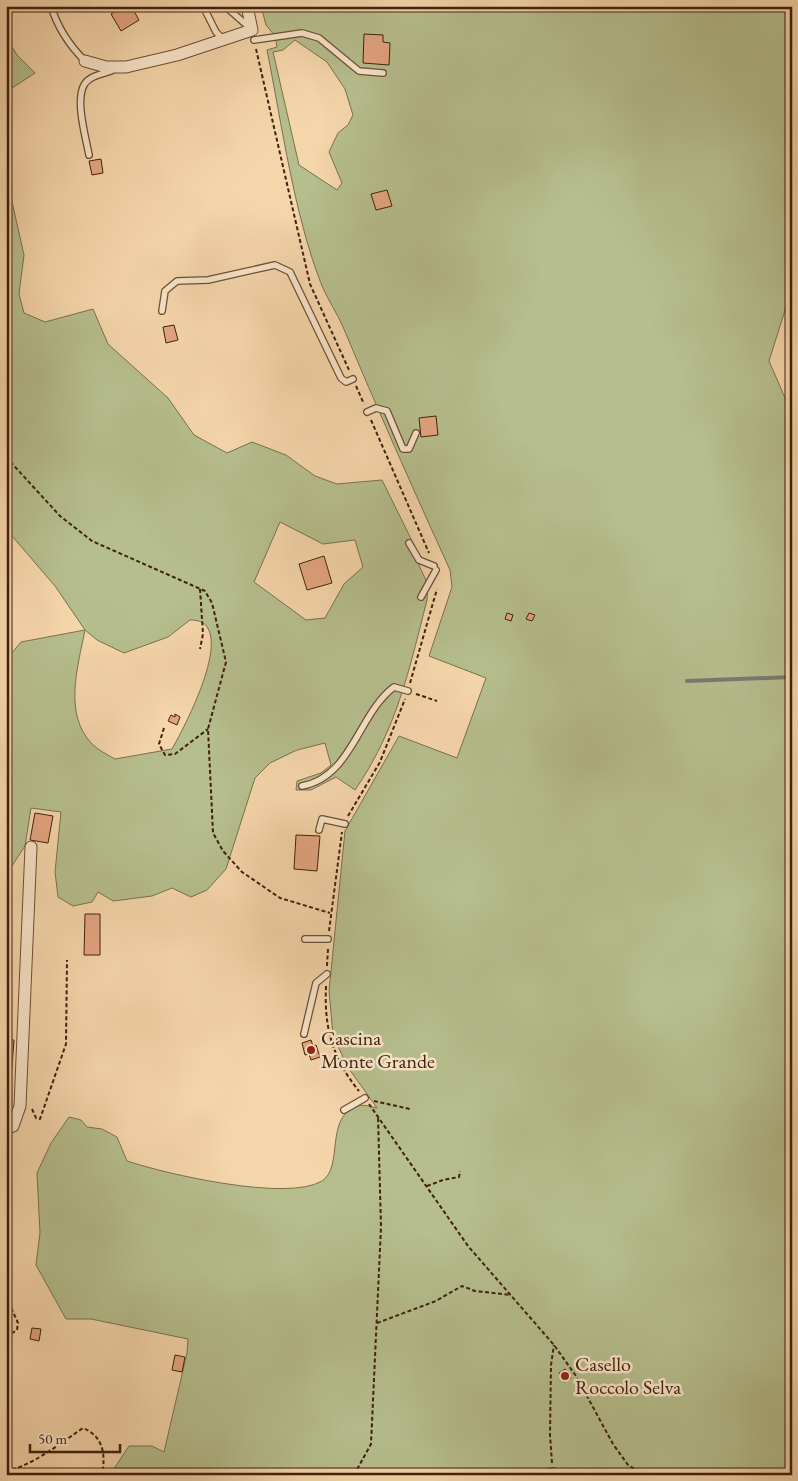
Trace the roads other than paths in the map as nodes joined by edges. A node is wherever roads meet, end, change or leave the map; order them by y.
1 (51, 6) edge
2 (203, 6) edge
3 (225, 6) edge
4 (247, 6) edge
5 (253, 35) junction
6 (223, 39) junction
7 (85, 61) joint
8 (118, 68) junction
9 (382, 73) dead end
10 (89, 155) dead end
11 (162, 311) dead end
12 (353, 379) dead end
13 (368, 412) dead end
14 (416, 433) dead end
15 (409, 543) dead end
16 (421, 597) dead end
17 (408, 691) road end
18 (302, 786) dead end
19 (344, 824) dead end
20 (318, 830) dead end
21 (31, 847) dead end
22 (305, 939) dead end
23 (328, 939) dead end
24 (327, 974) dead end
25 (304, 1034) dead end
26 (365, 1098) road end
27 (344, 1110) dead end
28 (6, 1129) edge
29 (553, 1471) road end
30 (537, 1475) edge

1 - 7 lane
2 - 6 lane
3 - 5 lane
4 - 5 street
5 - 6 street
5 - 9 lane
6 - 8 street
7 - 8 street
8 - 10 lane
11 - 12 lane
13 - 14 lane
15 - 16 lane
17 - 18 lane
19 - 20 lane
21 - 28 street
22 - 23 lane
24 - 25 lane
26 - 27 lane
29 - 30 lane

